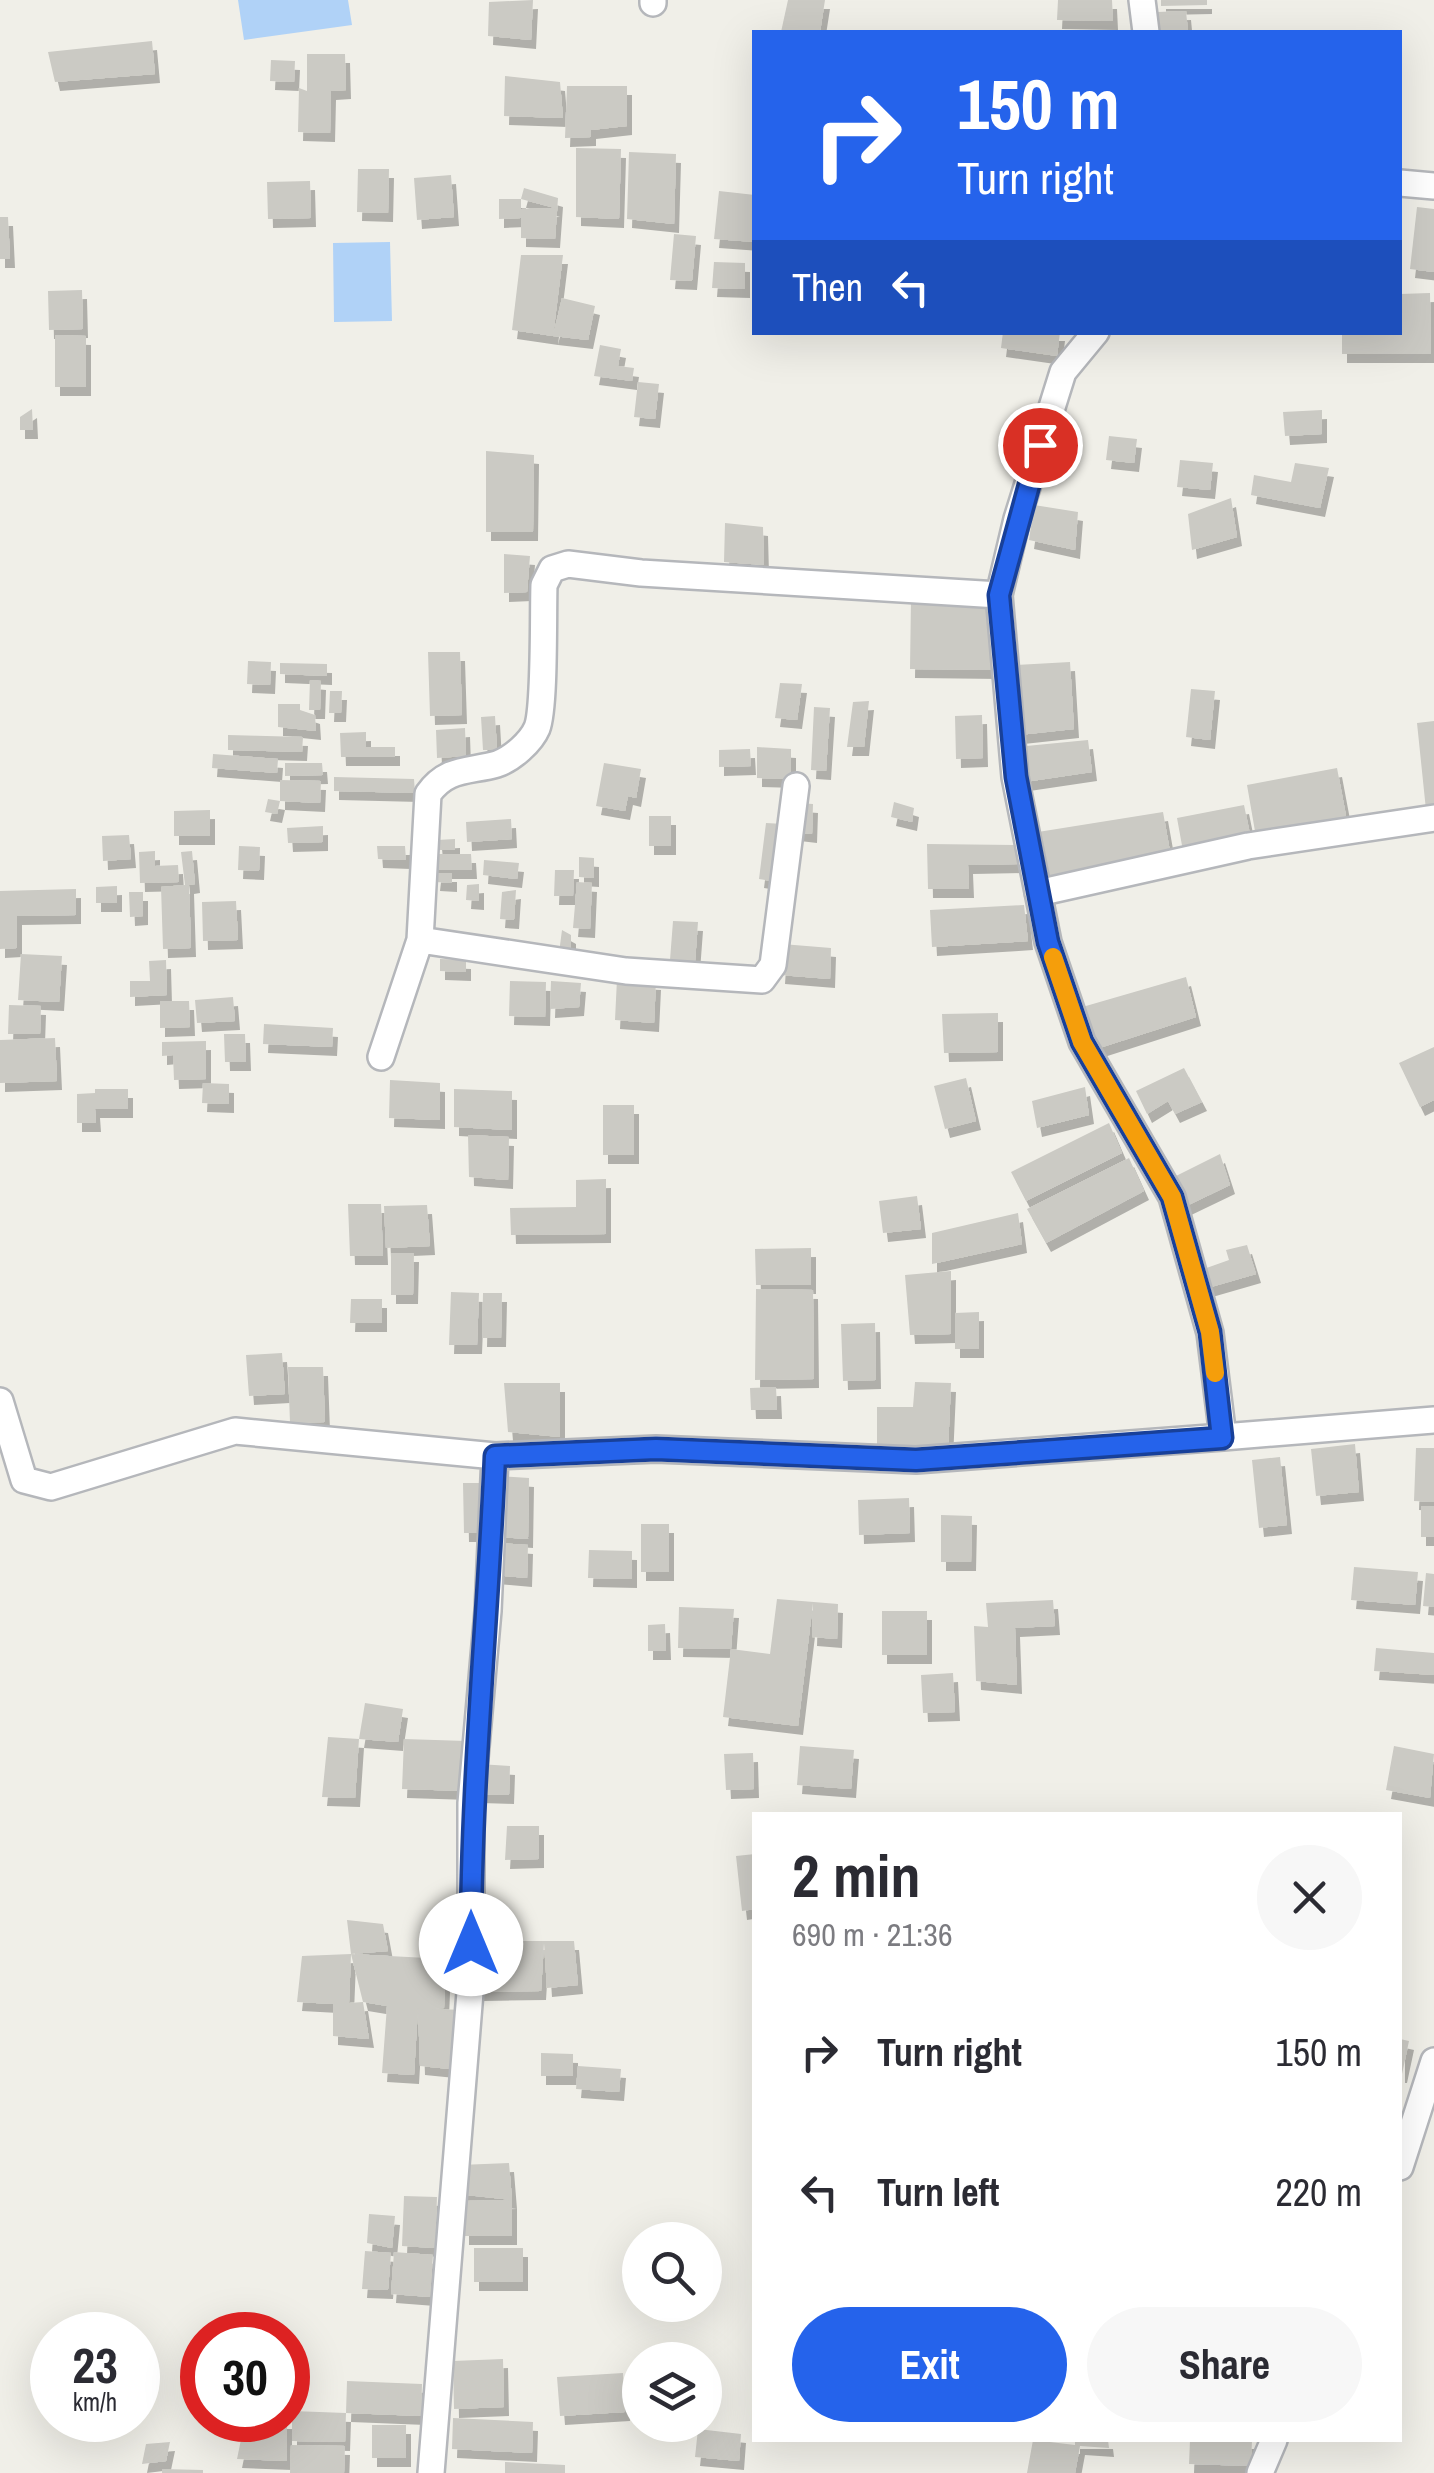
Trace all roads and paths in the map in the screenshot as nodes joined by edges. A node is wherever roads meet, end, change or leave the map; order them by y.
1 (1142, 0) edge
2 (1146, 30) edge
3 (1402, 183) edge
4 (1434, 186) edge
5 (1093, 335) edge
6 (999, 595) junction
7 (796, 786) dead end
8 (1434, 818) edge
9 (1038, 893) junction
10 (420, 940) junction
11 (381, 1057) dead end
12 (0, 1401) edge
13 (1434, 1420) edge
14 (1222, 1438) junction
15 (495, 1456) junction
16 (1434, 2060) edge
17 (1402, 2162) edge
18 (1273, 2442) edge
19 (431, 2473) edge
20 (1260, 2473) edge

1 - 2 street
3 - 4 street
5 - 6 street
6 - 9 street
6 - 10 street
7 - 10 street
8 - 9 street
9 - 14 street
10 - 11 street
12 - 15 street
13 - 14 street
14 - 15 street
15 - 19 street
16 - 17 street
18 - 20 street

